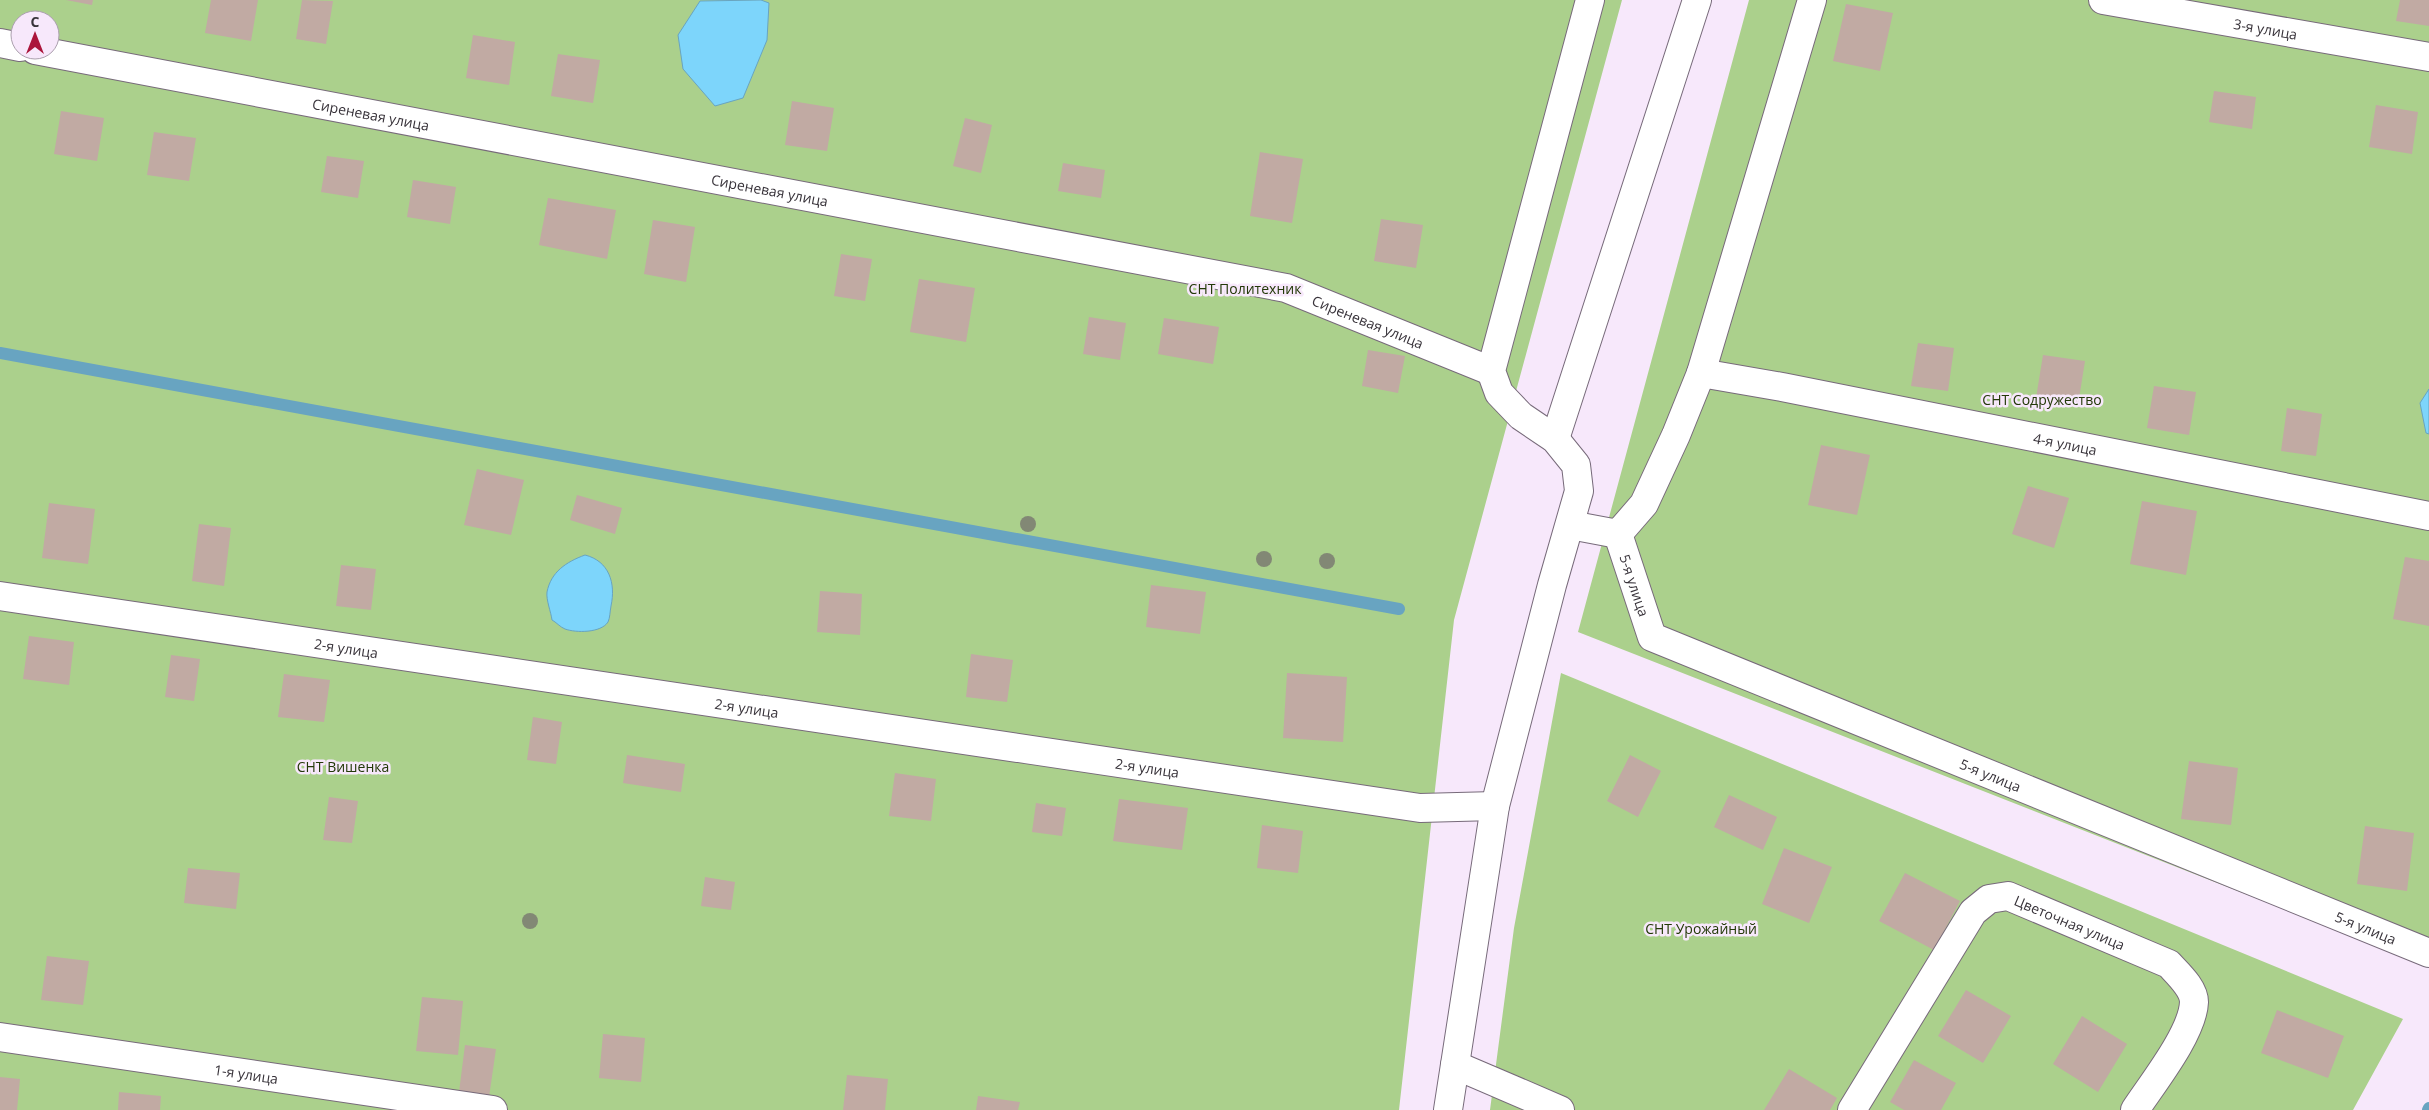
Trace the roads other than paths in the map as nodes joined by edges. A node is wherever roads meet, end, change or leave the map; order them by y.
1 (1590, 0) edge
2 (1697, 0) edge
3 (1812, 0) edge
4 (2103, 0) edge
5 (60, 55) edge
6 (2429, 57) edge
7 (1491, 371) junction
8 (1701, 373) junction
9 (1555, 439) junction
10 (2429, 516) edge
11 (1570, 525) junction
12 (1618, 534) junction
13 (0, 596) edge
14 (1495, 806) junction
15 (2429, 953) edge
16 (0, 1037) edge
17 (1455, 1065) junction
18 (493, 1110) edge
19 (1448, 1110) edge
20 (1560, 1110) edge
21 (1852, 1110) edge
22 (2135, 1110) edge

1 - 7 street
2 - 9 street
3 - 8 street
4 - 6 street, 3-я улица
5 - 7 street, Сиреневая улица
7 - 9 street
8 - 10 street, 4-я улица
8 - 12 street
9 - 11 street
11 - 12 street
11 - 14 street
12 - 15 street, 5-я улица
13 - 14 street, 2-я улица
14 - 17 street
16 - 18 street, 1-я улица
17 - 19 street
17 - 20 street
21 - 22 street, Цветочная улица

